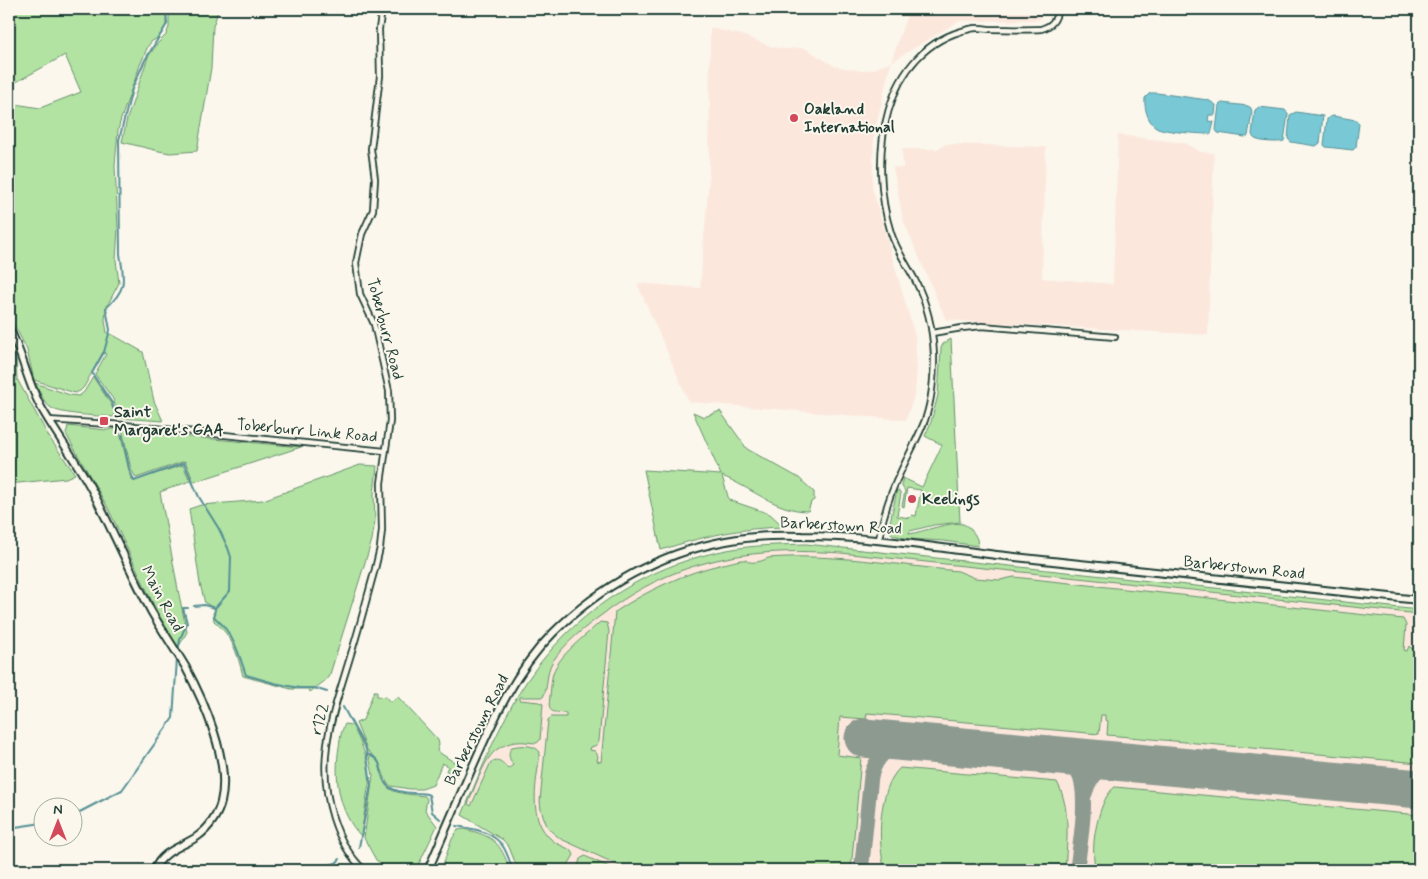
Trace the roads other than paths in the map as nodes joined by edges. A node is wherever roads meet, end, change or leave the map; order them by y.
1 (382, 9) edge
2 (1058, 9) edge
3 (9, 328) edge
4 (932, 333) junction
5 (1115, 337) dead end
6 (48, 420) junction
7 (385, 451) junction
8 (879, 539) junction
9 (375, 569) joint
10 (1419, 600) edge
11 (154, 870) edge
12 (364, 870) edge
13 (428, 870) edge

1 - 7 street, Toberburr Road
2 - 4 street
3 - 6 main road, Main Road
4 - 5 street
4 - 8 street
6 - 7 street, Toberburr Link Road
6 - 11 main road, Main Road
7 - 9 street, Toberburr Road
8 - 10 main road, Barberstown Road
8 - 13 main road, Barberstown Road
9 - 12 street, r122

